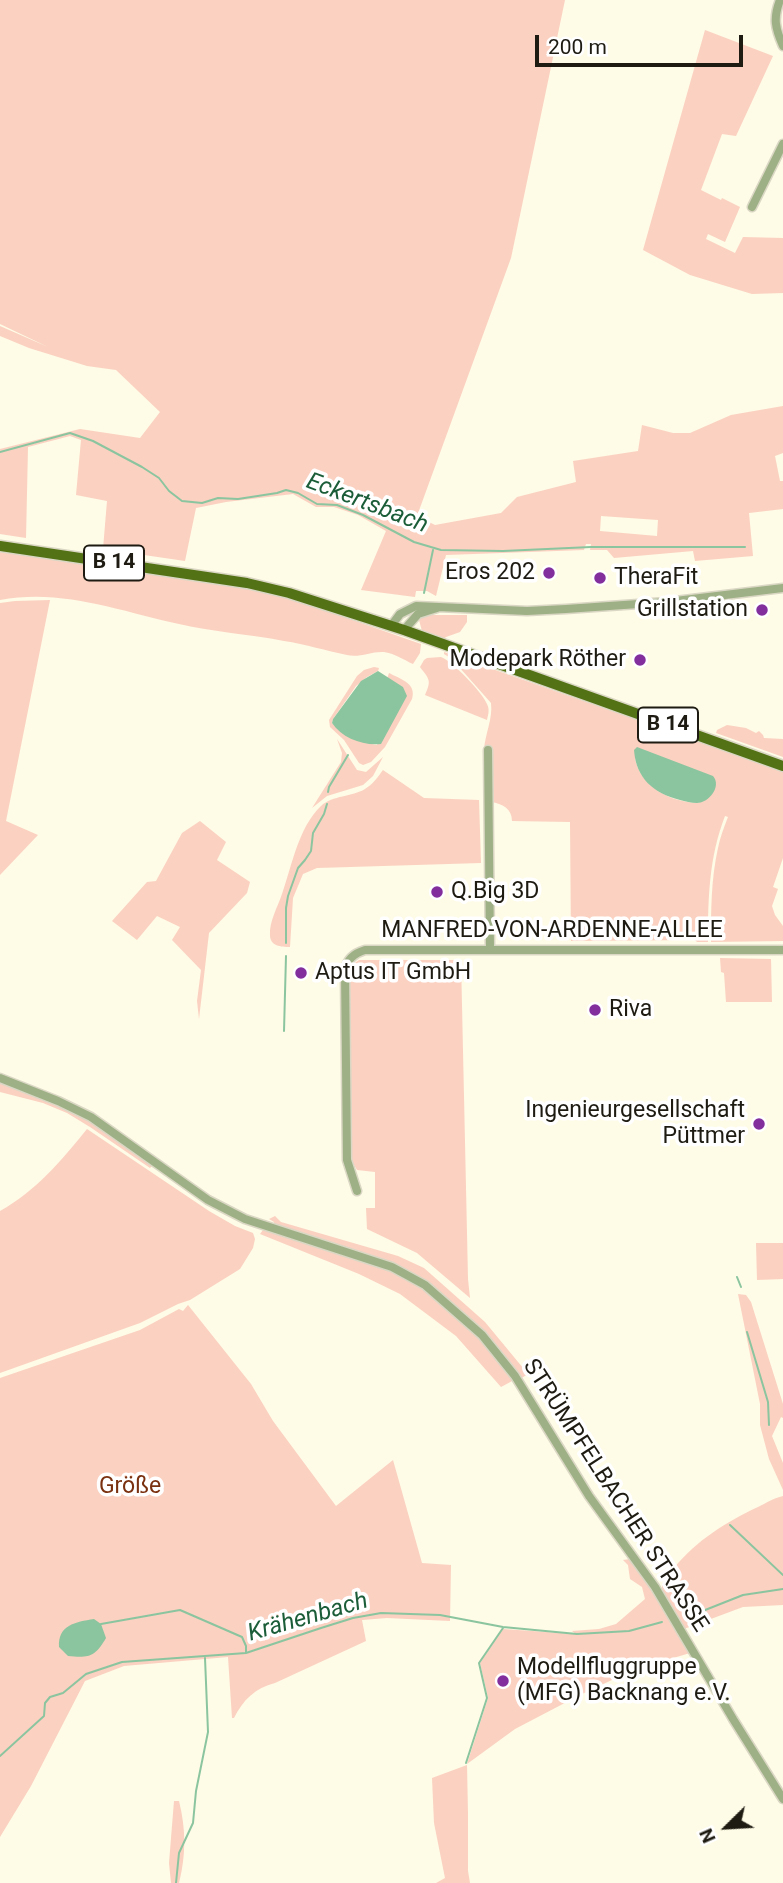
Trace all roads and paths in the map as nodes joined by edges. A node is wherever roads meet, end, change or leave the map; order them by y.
1 (780, 0) edge
2 (783, 46) edge
3 (783, 144) edge
4 (752, 208) dead end
5 (0, 546) edge
6 (783, 588) edge
7 (443, 607) junction
8 (391, 626) junction
9 (404, 631) junction
10 (488, 750) dead end
11 (783, 766) edge
12 (490, 950) junction
13 (783, 950) edge
14 (0, 1078) edge
15 (357, 1191) dead end
16 (783, 1799) edge

1 - 2 street
3 - 4 street
5 - 8 main road, B 14
6 - 7 street
7 - 8 street
7 - 9 street
8 - 9 main road, B 14
9 - 11 main road, B 14
10 - 12 street
12 - 13 street, MANFRED-VON-ARDENNE-ALLEE
12 - 15 street, MANFRED-VON-ARDENNE-ALLEE
14 - 16 street, STRÜMPFELBACHER STRASSE

